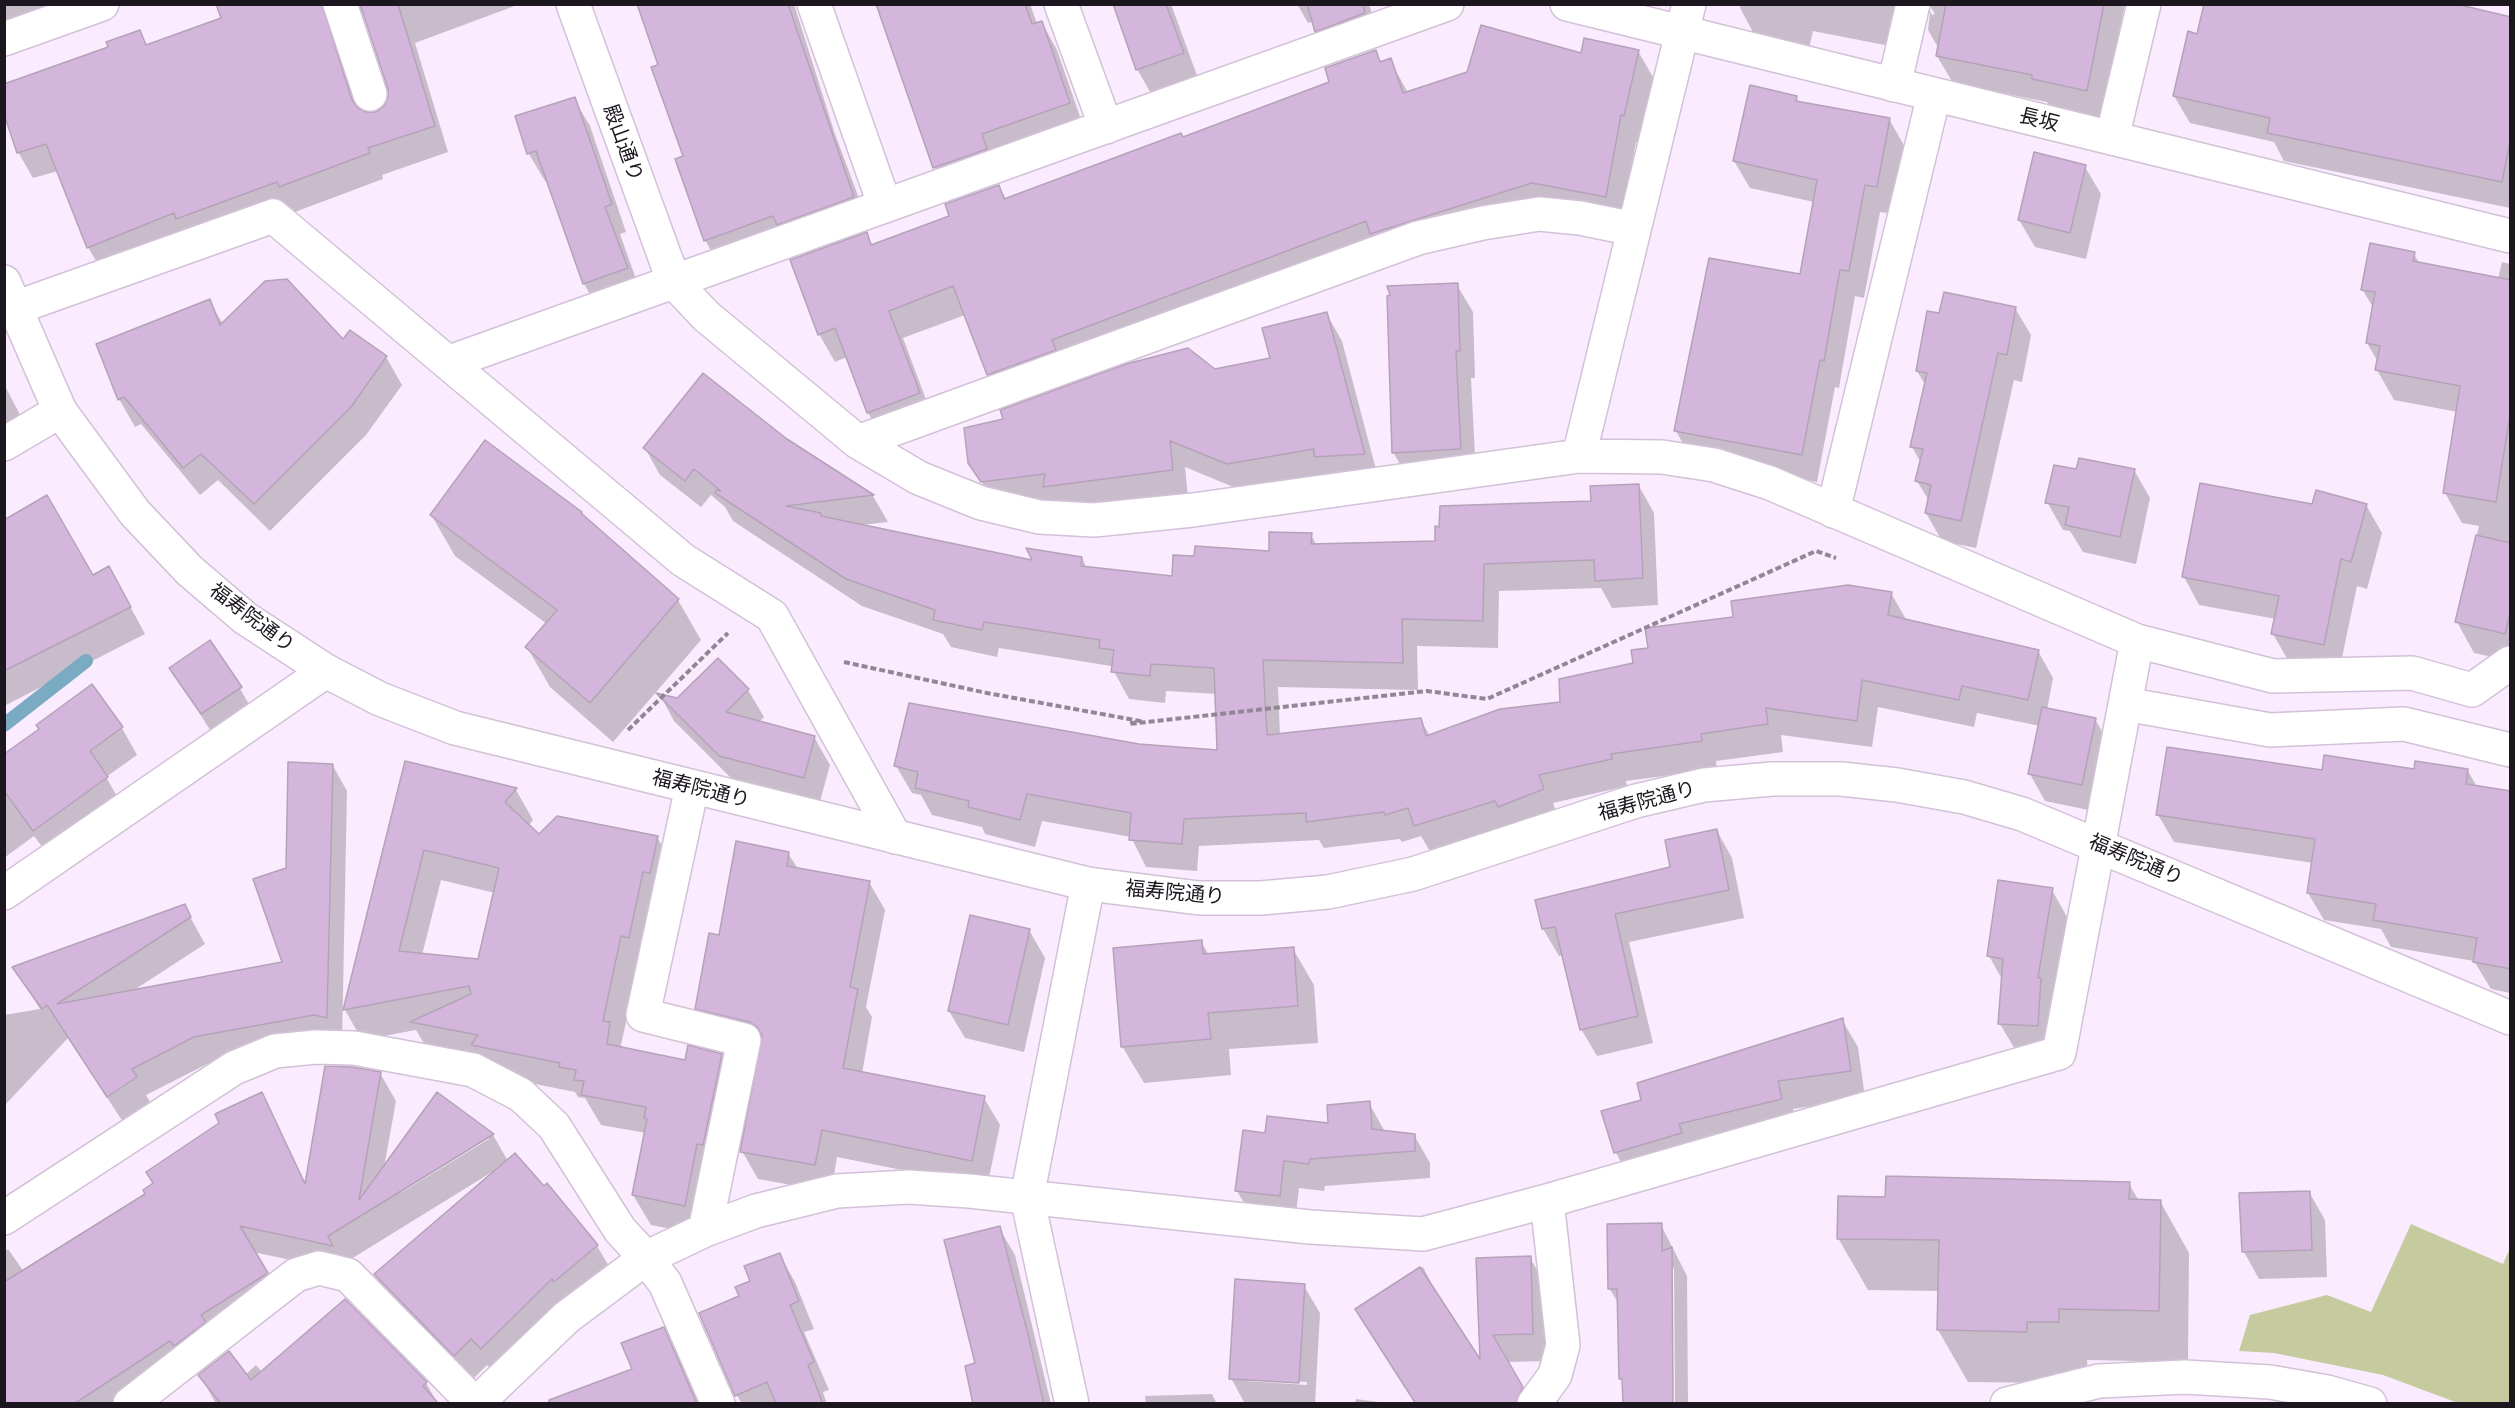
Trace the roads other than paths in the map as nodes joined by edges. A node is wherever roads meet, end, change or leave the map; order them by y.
1 (102, 4) edge
2 (340, 4) edge
3 (573, 4) edge
4 (814, 4) edge
5 (1061, 4) edge
6 (1447, 4) edge
7 (1567, 4) edge
8 (1913, 4) edge
9 (2144, 4) edge
10 (1686, 19) edge
11 (4, 39) edge
12 (1894, 85) junction
13 (370, 94) dead end
14 (1934, 95) junction
15 (1106, 127) junction
16 (2112, 138) junction
17 (885, 206) junction
18 (1634, 229) junction
19 (2511, 236) edge
20 (674, 282) junction
21 (10, 295) edge
22 (450, 362) junction
23 (60, 411) junction
24 (858, 442) junction
25 (4, 444) edge
26 (1579, 456) junction
27 (1833, 510) junction
28 (2137, 641) junction
29 (2511, 663) edge
30 (326, 671) junction
31 (2125, 704) junction
32 (2511, 750) edge
33 (692, 787) junction
34 (895, 837) junction
35 (2098, 843) junction
36 (1088, 884) junction
37 (4, 893) edge
38 (2511, 1018) edge
39 (1028, 1197) junction
40 (1548, 1202) junction
41 (4, 1218) edge
42 (705, 1230) junction
43 (646, 1258) junction
44 (2370, 1403) edge
45 (130, 1404) edge
46 (476, 1404) edge
47 (718, 1404) edge
48 (1072, 1404) edge
49 (1534, 1404) edge
50 (2007, 1404) edge

1 - 11 street
2 - 13 street
3 - 20 street, 殿山通り
4 - 17 street
5 - 15 street
6 - 15 street
7 - 10 street, 長坂
8 - 12 street
9 - 16 street
10 - 12 street, 長坂
10 - 18 street
12 - 14 street, 長坂
14 - 16 street, 長坂
14 - 27 street
15 - 17 street
16 - 19 street, 長坂
17 - 20 street
18 - 24 street
18 - 26 street
20 - 22 street
20 - 24 street
21 - 22 street
21 - 23 street, 福寿院通り
22 - 34 street
23 - 25 street
23 - 30 street, 福寿院通り
24 - 26 street
26 - 27 street
27 - 28 street
28 - 29 street
28 - 31 street
30 - 33 street, 福寿院通り
30 - 37 street
31 - 32 street
31 - 35 street
33 - 34 street, 福寿院通り
33 - 42 street
34 - 36 street, 福寿院通り
35 - 36 street, 福寿院通り
35 - 38 street, 福寿院通り
35 - 40 street
36 - 39 street
39 - 40 street
39 - 42 street
39 - 48 street
40 - 49 street
41 - 43 street
42 - 43 street
43 - 46 street
43 - 47 street
44 - 50 street
45 - 46 street

